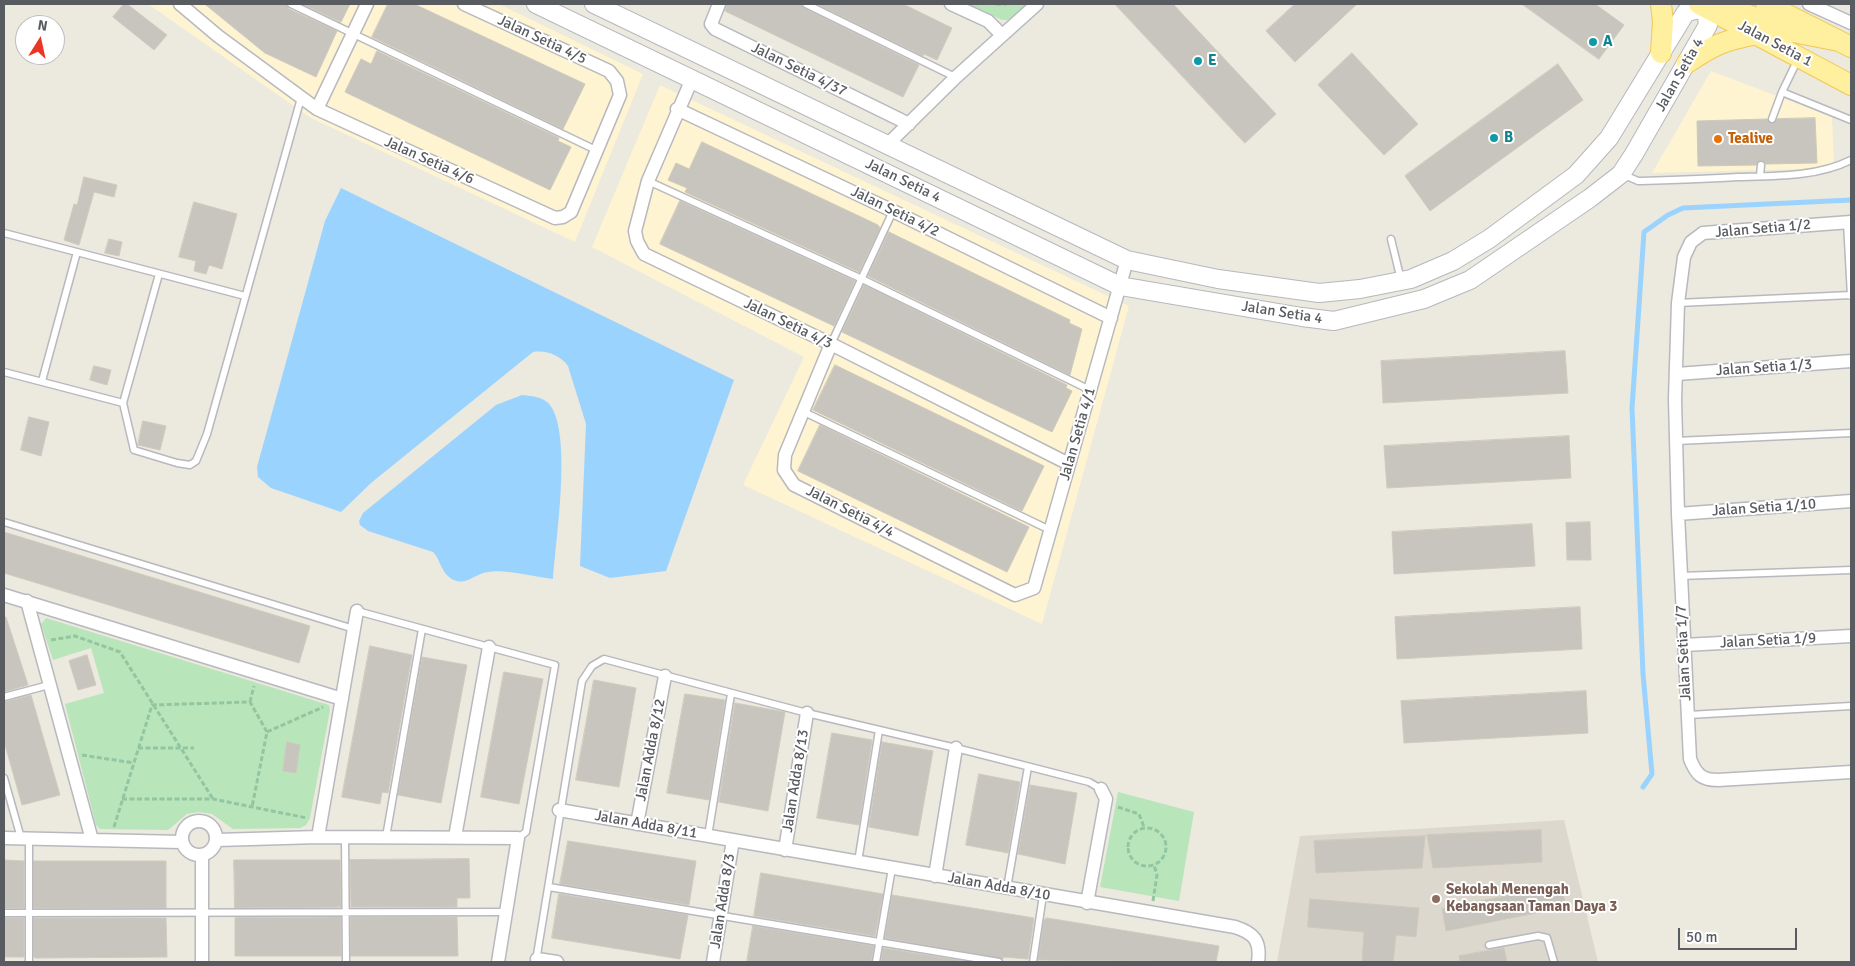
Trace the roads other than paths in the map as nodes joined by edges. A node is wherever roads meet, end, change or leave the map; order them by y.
1 (180, 4) edge
2 (291, 4) edge
3 (367, 4) edge
4 (464, 4) edge
5 (536, 4) edge
6 (594, 4) edge
7 (719, 4) edge
8 (806, 4) edge
9 (951, 4) edge
10 (1037, 4) edge
11 (1660, 4) edge
12 (1766, 4) edge
13 (1810, 4) edge
14 (1703, 5) edge
15 (1851, 23) edge
16 (352, 34) junction
17 (1757, 34) junction
18 (1002, 35) junction
19 (1845, 44) edge
20 (1661, 53) junction
21 (1799, 57) junction
22 (1686, 63) junction
23 (956, 77) junction
24 (692, 79) junction
25 (617, 81) joint
26 (1851, 85) edge
27 (1782, 92) junction
28 (301, 98) junction
29 (317, 109) junction
30 (677, 109) junction
31 (1772, 119) dead end
32 (1851, 120) edge
33 (909, 124) junction
34 (887, 145) junction
35 (598, 151) junction
36 (1851, 160) edge
37 (1761, 165) dead end
38 (1621, 174) junction
39 (1760, 176) junction
40 (648, 181) junction
41 (893, 211) junction
42 (1849, 222) edge
43 (4, 233) edge
44 (1392, 240) dead end
45 (77, 252) junction
46 (1127, 260) junction
47 (159, 274) junction
48 (862, 279) junction
49 (1401, 281) junction
50 (1120, 286) junction
51 (1851, 295) edge
52 (245, 296) junction
53 (1678, 303) junction
54 (1111, 318) junction
55 (831, 344) junction
56 (1851, 361) edge
57 (4, 372) edge
58 (1677, 374) junction
59 (42, 381) junction
60 (1090, 390) junction
61 (123, 403) junction
62 (804, 412) junction
63 (1851, 433) edge
64 (1676, 441) junction
65 (1069, 464) junction
66 (1851, 501) edge
67 (1678, 514) junction
68 (4, 522) edge
69 (1050, 530) junction
70 (1851, 570) edge
71 (1680, 576) junction
72 (4, 594) edge
73 (1015, 595) joint
74 (27, 601) junction
75 (357, 611) joint
76 (422, 629) junction
77 (354, 630) junction
78 (1851, 636) edge
79 (1684, 645) junction
80 (489, 647) junction
81 (665, 676) junction
82 (49, 685) junction
83 (731, 694) junction
84 (4, 697) edge
85 (342, 699) junction
86 (1851, 706) edge
87 (807, 713) junction
88 (1688, 715) junction
89 (879, 730) junction
90 (956, 748) junction
91 (1028, 767) junction
92 (1851, 772) edge
93 (4, 778) edge
94 (1100, 789) joint
95 (559, 810) junction
96 (637, 824) junction
97 (708, 836) junction
98 (386, 837) junction
99 (4, 838) edge
100 (25, 838) junction
101 (318, 838) junction
102 (345, 838) junction
103 (455, 838) junction
104 (518, 838) junction
105 (92, 840) junction
106 (216, 840) junction
107 (733, 840) junction
108 (182, 842) junction
109 (785, 850) junction
110 (202, 856) junction
111 (858, 862) junction
112 (892, 868) junction
113 (935, 876) junction
114 (549, 887) junction
115 (1007, 888) junction
116 (1043, 895) junction
117 (1087, 903) junction
118 (345, 912) junction
119 (506, 912) junction
120 (4, 913) edge
121 (29, 913) junction
122 (201, 913) junction
123 (720, 916) junction
124 (879, 942) junction
125 (1489, 945) dead end
126 (536, 960) edge
127 (29, 962) edge
128 (202, 962) edge
129 (346, 962) edge
130 (498, 962) edge
131 (556, 962) edge
132 (713, 962) edge
133 (876, 962) edge
134 (999, 962) edge
135 (1032, 962) edge
136 (1258, 962) edge
137 (1554, 962) edge

1 - 28 street, Jalan Setia 4/6
2 - 16 lane
3 - 16 street
4 - 25 street, Jalan Setia 4/5
5 - 24 street, Jalan Setia 4
6 - 34 street, Jalan Setia 4
7 - 33 street, Jalan Setia 4/37
8 - 23 lane
9 - 18 street
10 - 18 street
11 - 20 main road
12 - 19 main road, Jalan Setia 1
13 - 15 street
14 - 17 main road, Jalan Setia 1
14 - 19 main road
14 - 20 street, Jalan Setia 4
14 - 22 street, Jalan Setia 4
16 - 29 street
16 - 35 lane
17 - 21 main road, Jalan Setia 1
17 - 22 main road
18 - 23 street
20 - 49 street, Jalan Setia 4
21 - 26 main road, Jalan Setia 1
21 - 27 lane
22 - 38 street, Jalan Setia 4
23 - 33 street
24 - 30 street, Jalan Setia 4/3
24 - 50 street, Jalan Setia 4
25 - 35 street, Jalan Setia 4/6
27 - 31 lane
27 - 32 lane
28 - 29 street, Jalan Setia 4/6
28 - 52 lane
29 - 35 street, Jalan Setia 4/6
30 - 40 street, Jalan Setia 4/3
30 - 41 street, Jalan Setia 4/2
33 - 34 street
34 - 46 street, Jalan Setia 4
36 - 39 lane
37 - 39 lane
38 - 39 lane
38 - 50 street, Jalan Setia 4
40 - 48 lane
40 - 55 street, Jalan Setia 4/3
41 - 48 lane
41 - 54 street, Jalan Setia 4/2
42 - 51 lane
42 - 53 street, Jalan Setia 1/2
43 - 45 lane
44 - 49 lane
45 - 47 lane
45 - 59 lane
46 - 49 street, Jalan Setia 4
46 - 50 street, Jalan Setia 4/1
47 - 52 lane
47 - 61 lane
48 - 55 lane
48 - 60 lane
50 - 54 street, Jalan Setia 4/1
51 - 53 lane
52 - 61 lane
53 - 58 street, Jalan Setia 1/2
54 - 60 street, Jalan Setia 4/1
55 - 62 street, Jalan Setia 4/4
55 - 65 street, Jalan Setia 4/3
56 - 58 street, Jalan Setia 1/3
57 - 59 lane
58 - 64 street, Jalan Setia 1/7
59 - 61 lane
60 - 65 street, Jalan Setia 4/1
62 - 69 lane
62 - 73 street, Jalan Setia 4/4
63 - 64 lane
64 - 67 street, Jalan Setia 1/7
65 - 69 street, Jalan Setia 4/1
66 - 67 street, Jalan Setia 1/10
67 - 71 street, Jalan Setia 1/7
68 - 77 lane
69 - 73 street, Jalan Setia 4/1
70 - 71 lane
71 - 79 street, Jalan Setia 1/7
72 - 74 street
74 - 82 street
74 - 85 street
75 - 76 lane
75 - 77 street
76 - 80 lane
76 - 98 lane
77 - 85 street
78 - 79 street, Jalan Setia 1/9
79 - 88 street, Jalan Setia 1/7
80 - 103 street
80 - 104 lane
81 - 83 lane
81 - 95 lane
81 - 96 street, Jalan Adda 8/12
82 - 84 lane
82 - 105 street
83 - 87 lane
83 - 97 lane
85 - 101 street
86 - 88 lane
87 - 89 lane
87 - 109 street, Jalan Adda 8/13
88 - 92 street, Jalan Setia 1/7
89 - 90 lane
89 - 111 lane
90 - 91 lane
90 - 113 street
91 - 94 lane
91 - 115 lane
93 - 100 lane
94 - 117 street
95 - 96 street, Jalan Adda 8/11
95 - 114 lane
96 - 97 street, Jalan Adda 8/11
97 - 107 street, Jalan Adda 8/11
98 - 102 street
98 - 103 street
99 - 100 street
100 - 105 street
100 - 121 lane
101 - 102 street
101 - 106 street
102 - 118 lane
103 - 104 street
104 - 119 street
105 - 108 street
106 - 108 street
106 - 110 street
107 - 109 street, Jalan Adda 8/10
107 - 123 street, Jalan Adda 8/3
108 - 110 street
109 - 111 street, Jalan Adda 8/10
110 - 122 street
111 - 112 street, Jalan Adda 8/10
112 - 113 street, Jalan Adda 8/10
112 - 124 lane
113 - 115 street, Jalan Adda 8/10
114 - 123 lane
114 - 126 lane
115 - 116 street, Jalan Adda 8/10
116 - 117 street, Jalan Adda 8/10
116 - 135 lane
117 - 136 street, Jalan Adda 8/10
118 - 119 lane
118 - 122 lane
118 - 129 lane
119 - 130 street
120 - 121 lane
121 - 122 lane
121 - 127 lane
122 - 128 street
123 - 124 lane
123 - 132 street, Jalan Adda 8/3
124 - 133 lane
124 - 134 lane
125 - 137 lane
126 - 131 street

